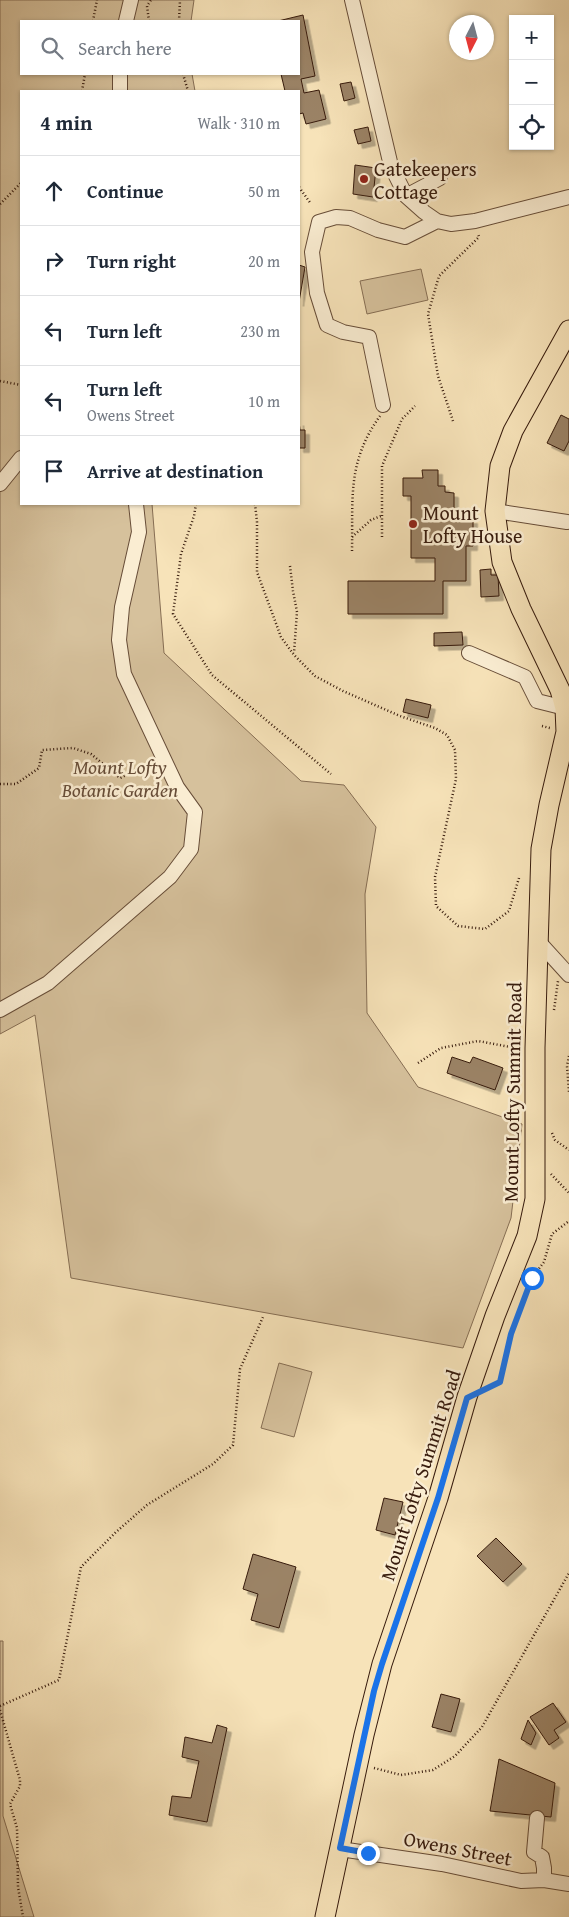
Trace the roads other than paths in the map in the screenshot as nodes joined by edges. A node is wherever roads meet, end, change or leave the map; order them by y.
1 (131, 0) edge
2 (352, 0) edge
3 (126, 20) edge
4 (120, 75) edge
5 (120, 90) edge
6 (440, 178) dead end
7 (406, 196) junction
8 (569, 197) edge
9 (437, 221) junction
10 (569, 330) edge
11 (383, 409) road end
12 (20, 459) edge
13 (0, 484) edge
14 (136, 505) edge
15 (495, 511) junction
16 (567, 522) dead end
17 (468, 653) dead end
18 (565, 708) junction
19 (538, 941) junction
20 (569, 975) edge
21 (0, 1010) edge
22 (537, 1818) dead end
23 (340, 1848) junction
24 (544, 1880) junction
25 (569, 1882) edge
26 (325, 1917) edge

1 - 3 street
2 - 7 street
4 - 5 street
6 - 7 street
7 - 9 street
8 - 9 street
9 - 11 street
10 - 15 main road, Mount Lofty Summit Road
12 - 13 street
14 - 21 street
15 - 16 street
15 - 18 main road, Mount Lofty Summit Road
17 - 18 street
18 - 19 main road, Mount Lofty Summit Road
19 - 20 street
19 - 23 main road, Mount Lofty Summit Road
22 - 24 street
23 - 24 street, Owens Street
23 - 26 main road, Mount Lofty Summit Road
24 - 25 street, Owens Street

